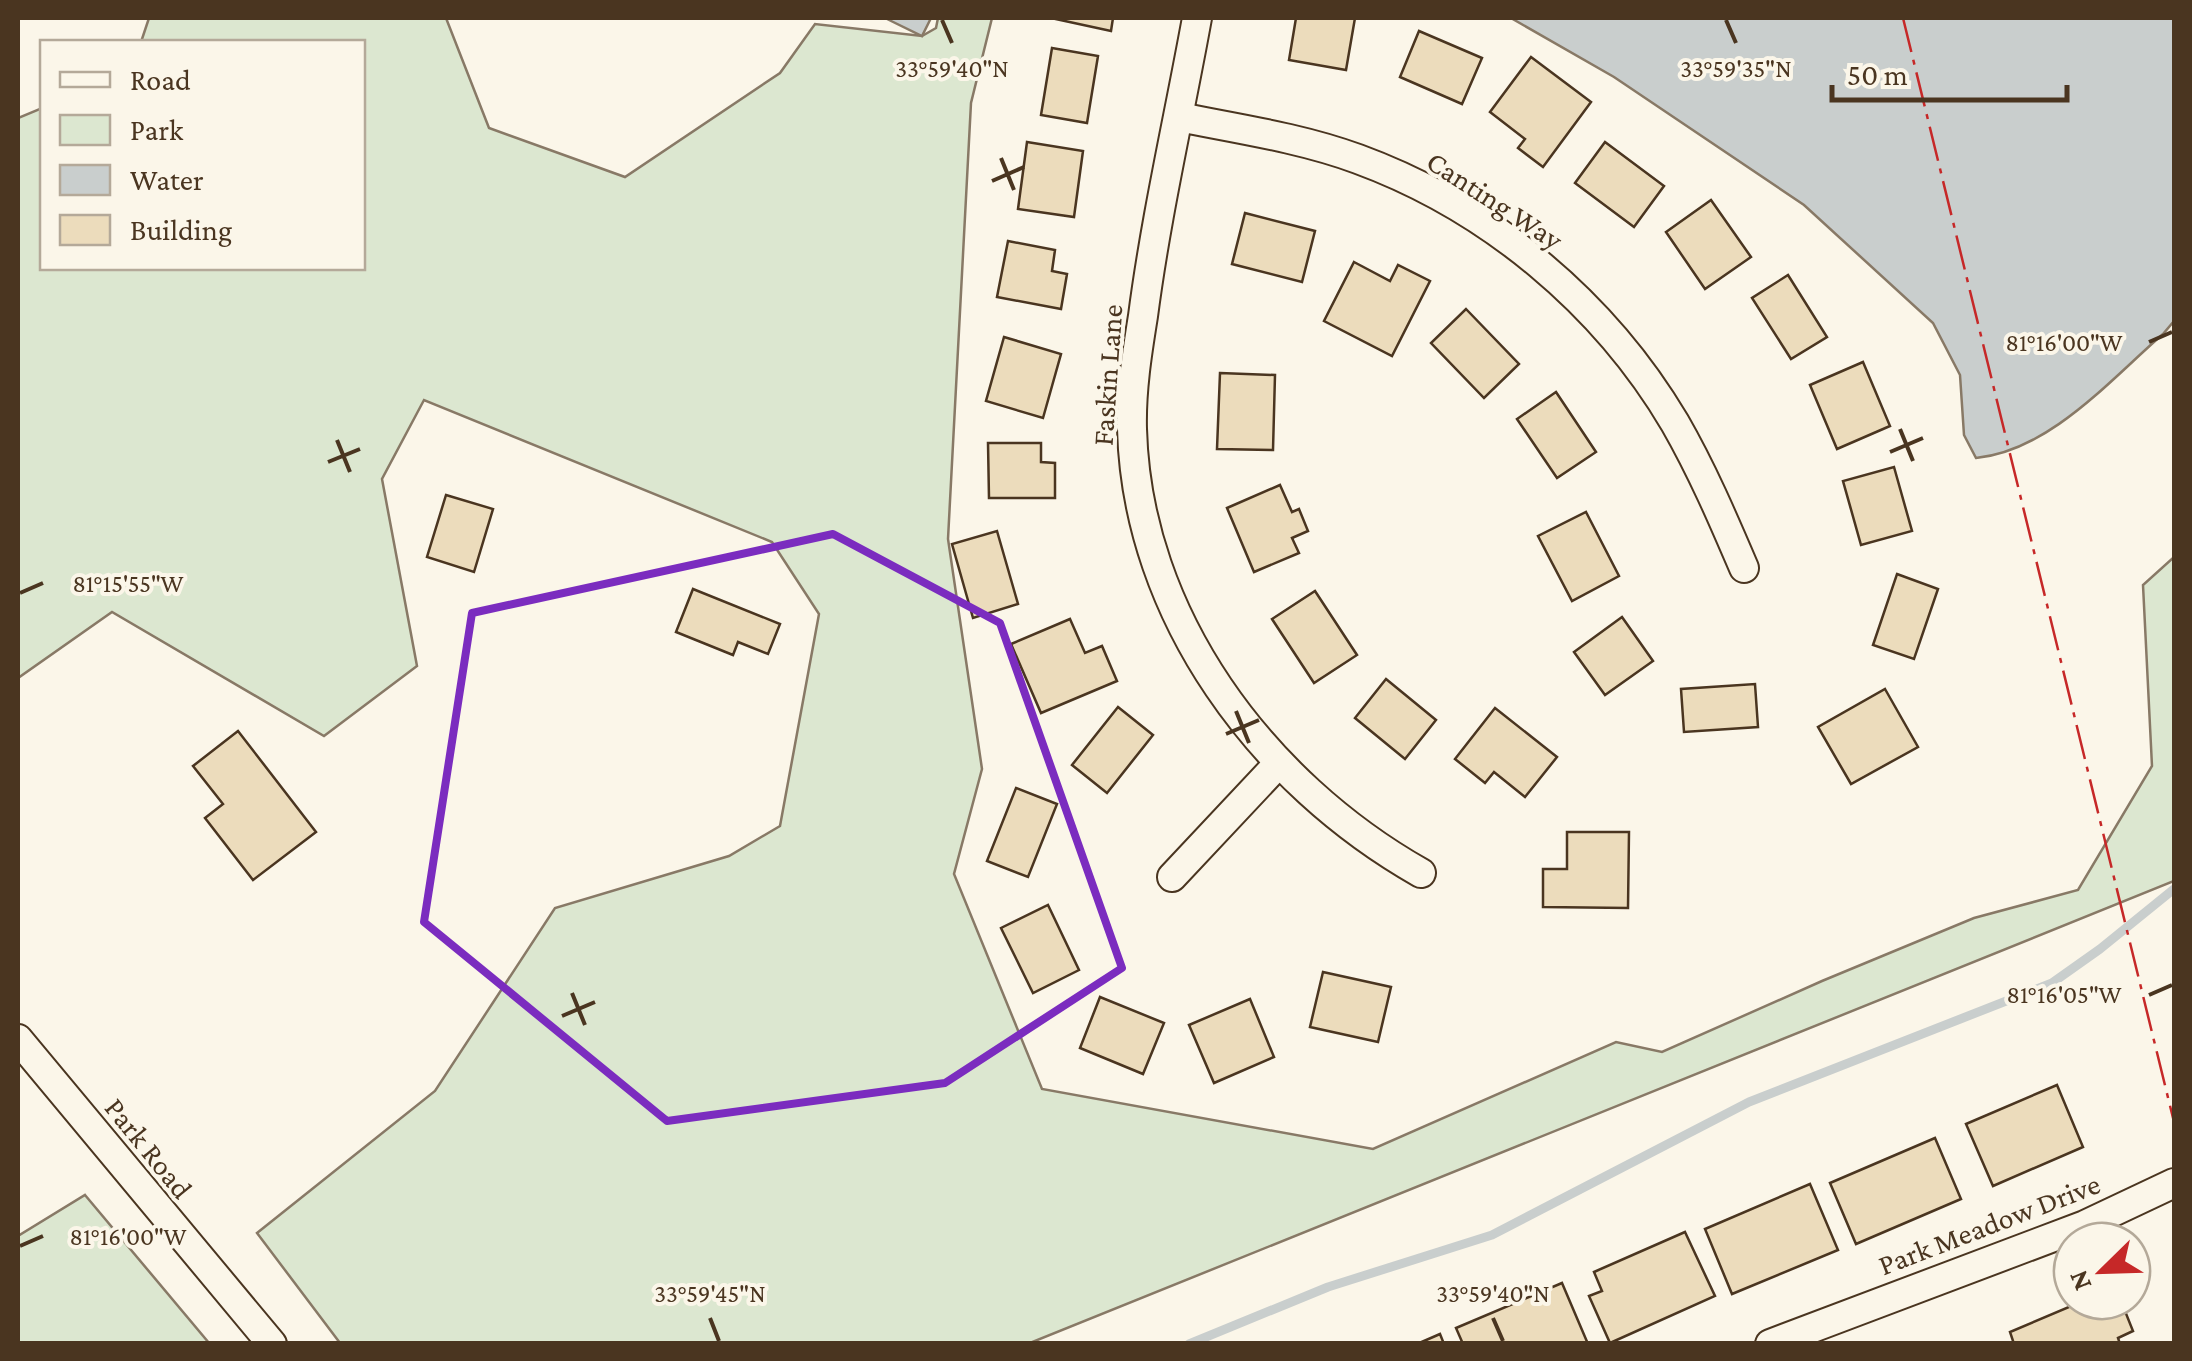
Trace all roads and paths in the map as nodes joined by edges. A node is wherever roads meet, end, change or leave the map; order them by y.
1 (1197, 18) edge
2 (1180, 116) junction
3 (1744, 568) dead end
4 (1279, 763) junction
5 (1421, 873) dead end
6 (1172, 877) dead end
7 (18, 1038) edge
8 (2174, 1183) edge
9 (272, 1344) edge
10 (1770, 1344) edge

1 - 2 street, Faskin Lane
2 - 3 street, Canting Way
2 - 4 street, Faskin Lane
4 - 5 street, Faskin Lane
4 - 6 street
7 - 9 street, Park Road
8 - 10 street, Park Meadow Drive

